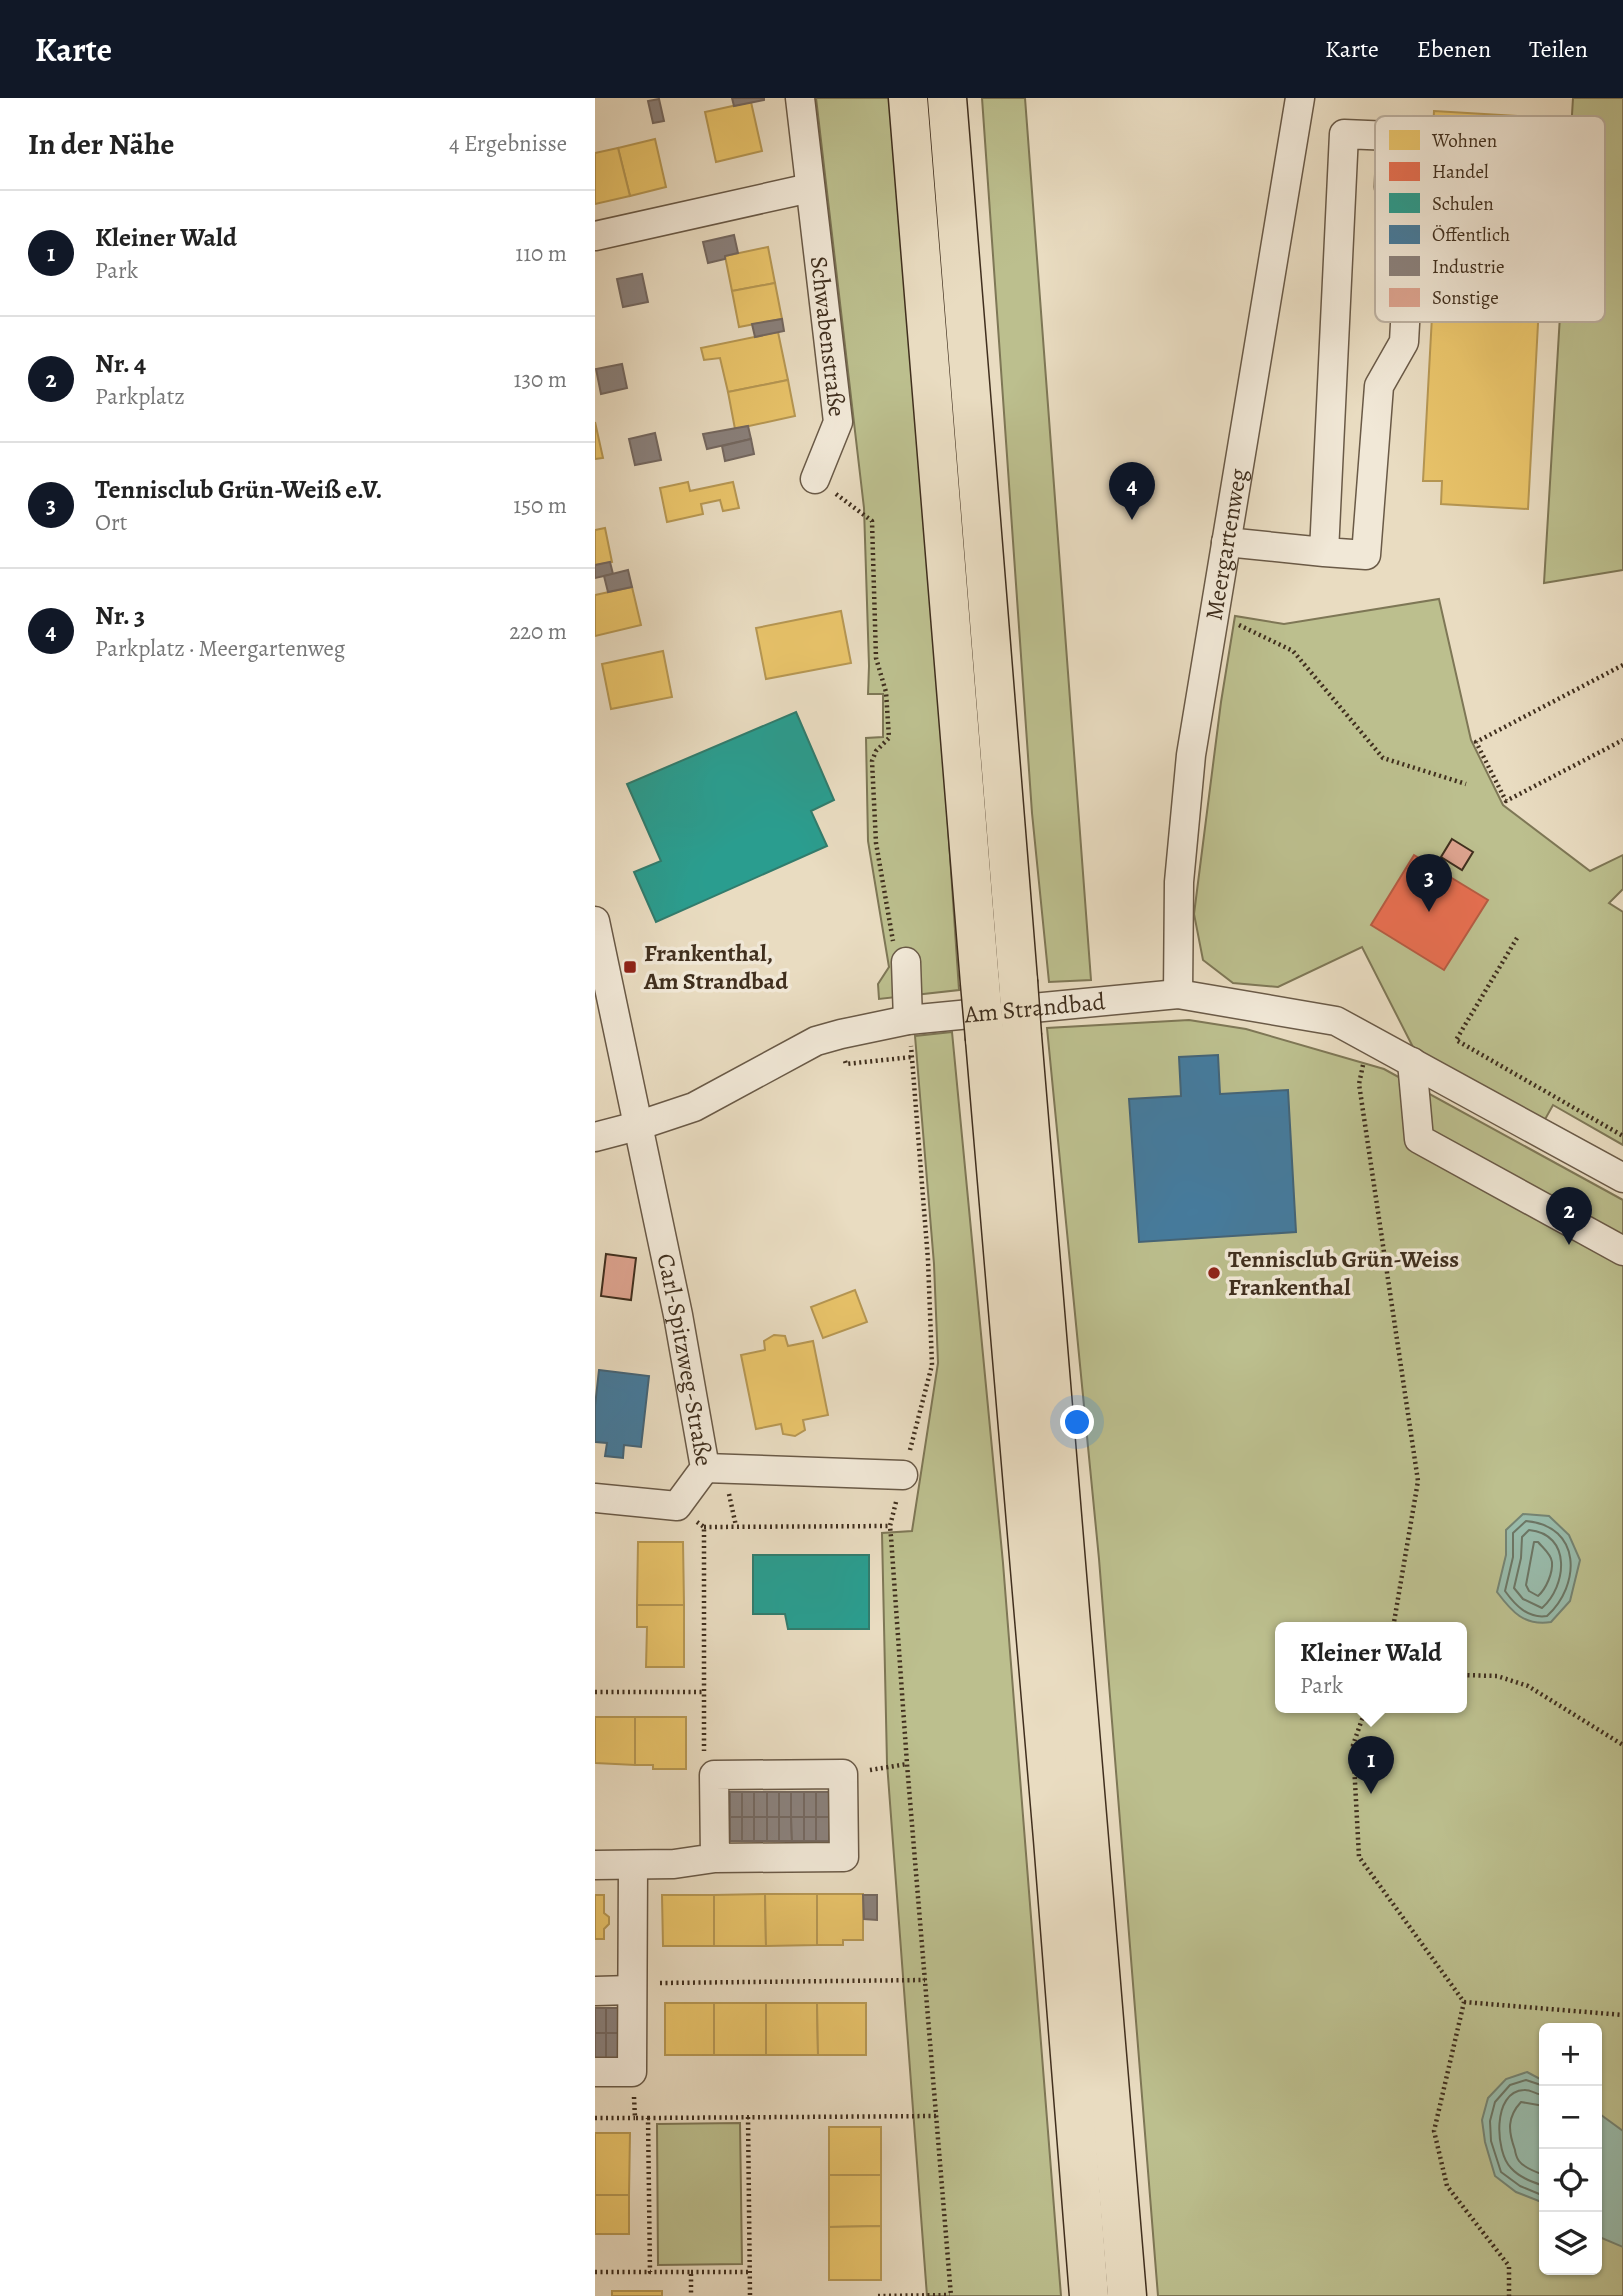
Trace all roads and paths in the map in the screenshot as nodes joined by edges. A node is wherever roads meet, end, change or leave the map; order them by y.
1 (800, 98) edge
2 (908, 98) edge
3 (947, 98) edge
4 (1300, 98) edge
5 (1375, 135) edge
6 (810, 188) junction
7 (595, 236) edge
8 (1405, 322) edge
9 (815, 479) joint
10 (1226, 542) junction
11 (1324, 552) junction
12 (1213, 619) junction
13 (1623, 665) edge
14 (1623, 740) edge
15 (1466, 784) dead end
16 (595, 921) edge
17 (1517, 938) dead end
18 (906, 962) joint
19 (1178, 994) junction
20 (908, 1020) junction
21 (1368, 1038) junction
22 (912, 1057) dead end
23 (1412, 1062) junction
24 (637, 1126) junction
25 (1623, 1136) edge
26 (595, 1137) edge
27 (1623, 1178) edge
28 (1623, 1251) edge
29 (705, 1468) junction
30 (903, 1475) junction
31 (595, 1498) edge
32 (677, 1506) junction
33 (890, 1526) junction
34 (704, 1527) junction
35 (1394, 1622) edge
36 (1467, 1675) edge
37 (595, 1692) edge
38 (704, 1692) junction
39 (1364, 1713) edge
40 (1623, 1745) edge
41 (907, 1764) junction
42 (843, 1774) junction
43 (714, 1775) junction
44 (715, 1858) junction
45 (595, 1865) edge
46 (633, 1865) junction
47 (925, 1980) junction
48 (631, 1987) junction
49 (595, 1991) edge
50 (1464, 2003) junction
51 (1623, 2015) edge
52 (595, 2072) edge
53 (632, 2072) junction
54 (936, 2116) junction
55 (748, 2117) junction
56 (595, 2118) edge
57 (635, 2118) junction
58 (648, 2118) junction
59 (595, 2272) edge
60 (650, 2272) junction
61 (691, 2272) junction
62 (749, 2272) junction
63 (951, 2295) edge
64 (691, 2296) edge
65 (750, 2296) edge
66 (878, 2296) edge
67 (1089, 2296) edge
68 (1127, 2296) edge
69 (1509, 2296) edge

1 - 6 street, Schwabenstraße
2 - 67 highway, bridge
3 - 68 highway, bridge
4 - 10 street, Meergartenweg
5 - 11 street
6 - 7 street
6 - 9 street, Schwabenstraße
8 - 11 street
9 - 18 path
10 - 11 street
10 - 12 street, Meergartenweg
12 - 15 path
12 - 19 street, Meergartenweg
13 - 14 path
16 - 24 street
17 - 25 path
18 - 20 street
19 - 20 street, Am Strandbad
19 - 21 street, Am Strandbad
20 - 24 street, Am Strandbad
21 - 23 street, Am Strandbad
21 - 35 path
22 - 30 path
23 - 27 street, Am Strandbad
23 - 28 street
24 - 26 street, Am Strandbad
24 - 29 street, Carl-Spitzweg-Straße
29 - 30 street
29 - 32 street, Carl-Spitzweg-Straße
30 - 33 path
31 - 32 street
32 - 34 path
33 - 34 path
33 - 41 path
34 - 38 path
36 - 40 path
37 - 38 path
38 - 43 path
39 - 50 path
41 - 42 path
41 - 47 path
42 - 43 street
42 - 44 street
43 - 44 street
44 - 46 street
45 - 46 street
46 - 48 street
47 - 48 path
47 - 54 path
48 - 49 street
48 - 53 street
50 - 51 path
50 - 69 path
52 - 53 street
53 - 57 path
54 - 55 path
54 - 63 path
55 - 58 path
55 - 62 path
56 - 57 path
57 - 58 path
58 - 60 path
59 - 60 path
60 - 61 path
61 - 62 path
61 - 64 path
62 - 65 path
63 - 66 path

